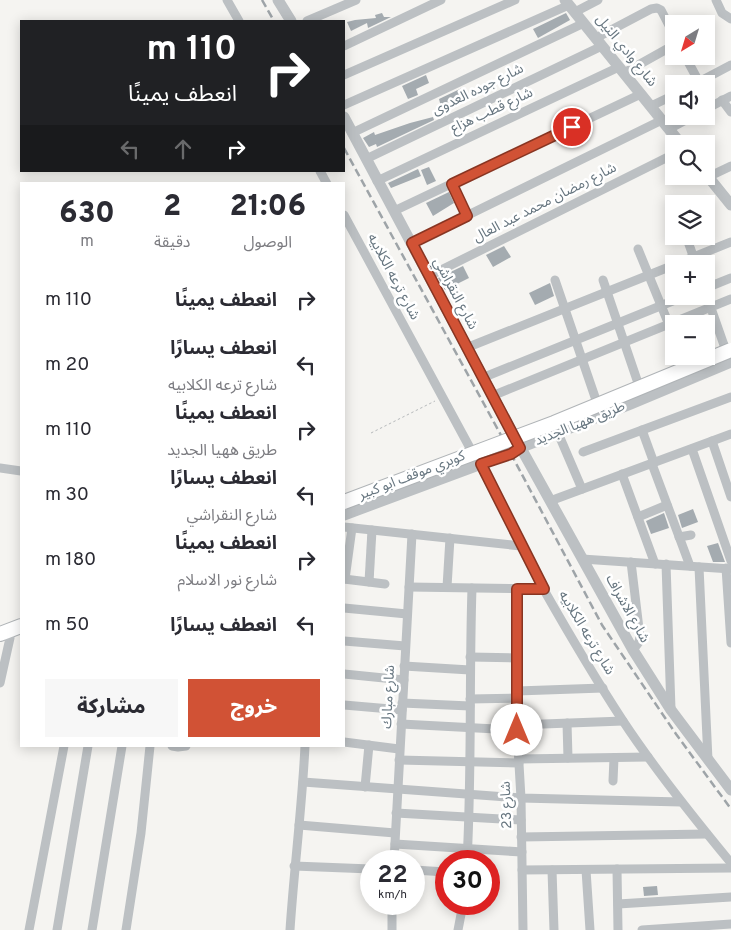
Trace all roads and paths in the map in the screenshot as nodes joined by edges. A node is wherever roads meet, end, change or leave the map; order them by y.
1 (227, 0) edge
2 (356, 0) edge
3 (441, 0) edge
4 (515, 0) edge
5 (598, 0) edge
6 (716, 0) edge
7 (282, 1) edge
8 (570, 6) edge
9 (665, 19) edge
10 (731, 19) edge
11 (238, 20) edge
12 (291, 20) edge
13 (309, 20) edge
14 (584, 23) junction
15 (599, 42) junction
16 (345, 46) edge
17 (665, 50) edge
18 (731, 65) edge
19 (622, 70) junction
20 (345, 75) edge
21 (712, 75) edge
22 (641, 94) junction
23 (727, 98) edge
24 (665, 99) edge
25 (715, 104) edge
26 (345, 105) edge
27 (651, 106) junction
28 (731, 112) edge
29 (345, 119) edge
30 (665, 123) edge
31 (665, 124) edge
32 (352, 133) junction
33 (665, 158) edge
34 (366, 159) junction
35 (731, 166) edge
36 (715, 173) edge
37 (377, 181) junction
38 (452, 184) junction
39 (714, 185) edge
40 (731, 205) edge
41 (394, 211) junction
42 (467, 216) junction
43 (345, 217) edge
44 (731, 242) edge
45 (412, 243) junction
46 (638, 249) dead end
47 (705, 255) edge
48 (665, 268) edge
49 (648, 275) junction
50 (429, 276) junction
51 (731, 278) edge
52 (555, 280) dead end
53 (603, 280) dead end
54 (715, 284) edge
55 (607, 291) junction
56 (731, 299) edge
57 (665, 304) edge
58 (661, 306) junction
59 (711, 307) junction
60 (565, 308) junction
61 (665, 315) edge
62 (691, 315) edge
63 (618, 323) junction
64 (665, 326) edge
65 (576, 340) junction
66 (624, 342) junction
67 (466, 348) junction
68 (729, 350) edge
69 (715, 354) edge
70 (582, 360) junction
71 (731, 362) edge
72 (674, 365) edge
73 (482, 378) junction
74 (638, 383) junction
75 (492, 396) junction
76 (731, 397) edge
77 (443, 398) junction
78 (596, 400) junction
79 (642, 430) junction
80 (512, 432) junction
81 (371, 433) dead end
82 (558, 433) junction
83 (731, 434) edge
84 (712, 441) junction
85 (470, 448) junction
86 (520, 448) junction
87 (692, 449) junction
88 (583, 452) dead end
89 (481, 464) junction
90 (653, 464) junction
91 (0, 468) edge
92 (20, 471) edge
93 (622, 474) junction
94 (582, 489) junction
95 (345, 496) edge
96 (731, 497) edge
97 (550, 501) junction
98 (345, 502) edge
99 (667, 505) junction
100 (345, 510) edge
101 (345, 515) edge
102 (638, 517) junction
103 (348, 528) edge
104 (372, 530) junction
105 (412, 534) junction
106 (691, 534) dead end
107 (679, 537) junction
108 (450, 538) junction
109 (521, 546) junction
110 (582, 559) junction
111 (631, 562) junction
112 (655, 564) junction
113 (666, 564) junction
114 (345, 566) edge
115 (694, 566) junction
116 (729, 566) edge
117 (345, 579) edge
118 (369, 582) junction
119 (385, 584) dead end
120 (409, 587) junction
121 (447, 587) junction
122 (472, 588) junction
123 (517, 589) junction
124 (544, 589) junction
125 (345, 608) edge
126 (407, 614) junction
127 (20, 627) edge
128 (8, 637) edge
129 (345, 641) edge
130 (731, 643) edge
131 (405, 646) junction
132 (633, 650) junction
133 (470, 657) junction
134 (517, 658) junction
135 (404, 666) junction
136 (470, 670) junction
137 (345, 674) edge
138 (404, 680) junction
139 (0, 683) edge
140 (603, 688) junction
141 (517, 694) junction
142 (470, 702) junction
143 (345, 705) edge
144 (402, 706) junction
145 (671, 710) junction
146 (623, 721) junction
147 (567, 723) junction
148 (401, 724) junction
149 (470, 728) junction
150 (517, 728) junction
151 (345, 742) edge
152 (369, 745) junction
153 (64, 747) edge
154 (88, 747) edge
155 (122, 747) edge
156 (150, 747) edge
157 (305, 747) edge
158 (399, 749) junction
159 (648, 757) junction
160 (568, 758) junction
161 (614, 758) junction
162 (399, 760) junction
163 (708, 760) junction
164 (519, 761) junction
165 (469, 762) junction
166 (614, 781) dead end
167 (303, 782) junction
168 (365, 786) junction
169 (398, 789) junction
170 (731, 790) edge
171 (469, 795) junction
172 (521, 798) junction
173 (681, 802) junction
174 (396, 813) junction
175 (469, 817) junction
176 (521, 820) junction
177 (299, 825) junction
178 (395, 833) junction
179 (706, 834) junction
180 (521, 837) junction
181 (395, 844) junction
182 (468, 849) junction
183 (395, 850) edge
184 (522, 852) junction
185 (731, 863) edge
186 (294, 866) junction
187 (731, 868) edge
188 (360, 869) edge
189 (617, 869) junction
190 (522, 870) junction
191 (552, 870) junction
192 (586, 870) junction
193 (731, 897) edge
194 (618, 904) junction
195 (392, 915) edge
196 (461, 915) edge
197 (731, 924) edge
198 (29, 930) edge
199 (57, 930) edge
200 (92, 930) edge
201 (126, 930) edge
202 (290, 930) edge
203 (392, 930) edge
204 (458, 930) edge
205 (523, 930) edge
206 (554, 930) edge
207 (590, 930) edge
208 (618, 930) edge
209 (642, 930) edge

1 - 11 street
2 - 13 street
3 - 16 street
4 - 20 street
5 - 8 street
6 - 10 street
7 - 12 street
8 - 14 street, شارع وادي النيل
8 - 26 street
9 - 15 street, شارع جوده العدوى
14 - 15 street, شارع وادي النيل
14 - 32 street
15 - 19 street, شارع وادي النيل
15 - 34 street, شارع جوده العدوى
17 - 19 street, شارع قطب هزاع
18 - 21 street
19 - 22 street, شارع وادي النيل
19 - 37 street, شارع قطب هزاع
22 - 27 street, شارع وادي النيل
22 - 38 street
23 - 25 street
23 - 28 street
24 - 27 street
27 - 30 street, شارع وادي النيل
29 - 32 street, شارع النقراشي
31 - 42 street
32 - 34 street, شارع النقراشي
33 - 50 street, شارع رمضان محمد عبد العال
34 - 37 street, شارع النقراشي
35 - 36 street
37 - 41 street, شارع النقراشي
38 - 41 street
38 - 42 street
39 - 40 street
41 - 45 street, شارع النقراشي
42 - 45 street
43 - 77 street, شارع ترعه الكلابيه
44 - 47 street
45 - 50 street, شارع النقراشي
46 - 49 street
48 - 49 street
49 - 55 street
49 - 58 street
50 - 67 street, شارع النقراشي
51 - 54 street
52 - 60 street
53 - 55 street
55 - 60 street
55 - 63 street
56 - 59 street
57 - 58 street
58 - 61 street
58 - 63 street
59 - 62 street
59 - 68 street
60 - 65 street
60 - 67 street
63 - 65 street
63 - 66 street
64 - 66 street
65 - 70 street
65 - 73 street
66 - 70 street
66 - 74 street
67 - 73 street, شارع النقراشي
68 - 69 street, طريق ههيا الجديد
68 - 98 main road, كوبري موقف ابو كبير, bridge
68 - 100 main road, كوبري موقف ابو كبير
70 - 75 street
70 - 78 street
71 - 82 street, طريق ههيا الجديد
72 - 74 street, طريق ههيا الجديد
73 - 75 street, شارع النقراشي
74 - 78 street, طريق ههيا الجديد
75 - 80 street, شارع النقراشي
76 - 79 street
77 - 81 path
77 - 85 street, شارع ترعه الكلابيه
78 - 80 street, طريق ههيا الجديد
79 - 88 street
79 - 90 street
80 - 85 street, طريق ههيا الجديد
80 - 86 street, شارع الاشراف
82 - 86 street, طريق ههيا الجديد
82 - 94 street
83 - 84 street
84 - 87 street
84 - 96 street
85 - 89 street, شارع ترعه الكلابيه
85 - 95 street, طريق ههيا الجديد
86 - 89 street, طريق ههيا الجديد
86 - 97 street, شارع الاشراف
87 - 90 street
87 - 116 street
89 - 101 street, طريق ههيا الجديد
89 - 109 street, شارع ترعه الكلابيه
90 - 93 street
90 - 99 street
91 - 92 street
93 - 94 street
93 - 102 street
94 - 97 street
97 - 110 street, شارع الاشراف
99 - 102 street
99 - 107 street
102 - 112 street
103 - 104 street
103 - 114 street
104 - 105 street
104 - 118 street
105 - 108 street
105 - 120 street, شارع مبارك
106 - 107 street
107 - 115 street
108 - 109 street
108 - 121 street
109 - 124 street, شارع ترعه الكلابيه
110 - 111 street
110 - 132 street, شارع الاشراف
111 - 112 street
111 - 132 street
112 - 113 street
113 - 115 street
113 - 145 street
115 - 116 street
115 - 163 street
116 - 130 street
117 - 118 street
118 - 119 street
120 - 121 street
120 - 126 street, شارع مبارك
121 - 122 street
122 - 123 street
122 - 133 street
123 - 124 street
123 - 134 street, شارع 23
124 - 140 street, شارع ترعه الكلابيه
125 - 126 street
126 - 131 street, شارع مبارك
127 - 128 main road
128 - 139 street
129 - 131 street
131 - 135 street, شارع مبارك
132 - 145 street, شارع الاشراف
133 - 134 street
133 - 136 street
134 - 141 street, شارع 23
135 - 136 street
135 - 138 street, شارع مبارك
136 - 142 street
137 - 138 street
138 - 144 street, شارع مبارك
140 - 141 street
140 - 146 street, شارع ترعه الكلابيه
141 - 142 street
141 - 150 street, شارع 23
142 - 144 street
142 - 149 street
143 - 144 street
144 - 148 street, شارع مبارك
145 - 163 street, شارع الاشراف
146 - 147 street
146 - 159 street, شارع ترعه الكلابيه
147 - 150 street
147 - 160 street
148 - 149 street
148 - 158 street, شارع مبارك
149 - 150 street
149 - 165 street
150 - 164 street, شارع 23
151 - 152 street
152 - 158 street
152 - 168 street
153 - 198 street
154 - 199 street
155 - 200 street
156 - 201 street
157 - 167 street
158 - 162 street, شارع مبارك
159 - 161 street
159 - 173 street, شارع ترعه الكلابيه
160 - 161 street
160 - 164 street
161 - 166 street
162 - 165 street
162 - 169 street, شارع مبارك
163 - 170 street, شارع الاشراف
164 - 165 street
164 - 172 street, شارع 23
165 - 171 street
167 - 168 street
167 - 177 street
168 - 169 street
169 - 171 street
169 - 174 street, شارع مبارك
171 - 172 street
171 - 175 street
172 - 173 street
172 - 176 street, شارع 23
173 - 179 street, شارع ترعه الكلابيه
174 - 175 street
174 - 178 street, شارع مبارك
175 - 176 street
175 - 182 street
176 - 180 street, شارع 23
177 - 178 street
177 - 186 street
178 - 181 street, شارع مبارك
179 - 180 street
179 - 185 street, شارع ترعه الكلابيه
180 - 184 street, شارع 23
181 - 182 street
181 - 183 street, شارع مبارك
182 - 184 street
184 - 190 street, شارع 23
186 - 188 street
186 - 202 street
187 - 189 street
189 - 192 street
189 - 194 street
190 - 191 street
190 - 205 street, شارع 23
191 - 192 street
191 - 206 street
192 - 207 street
193 - 194 street
194 - 208 street
195 - 203 street
196 - 204 street
197 - 209 street

